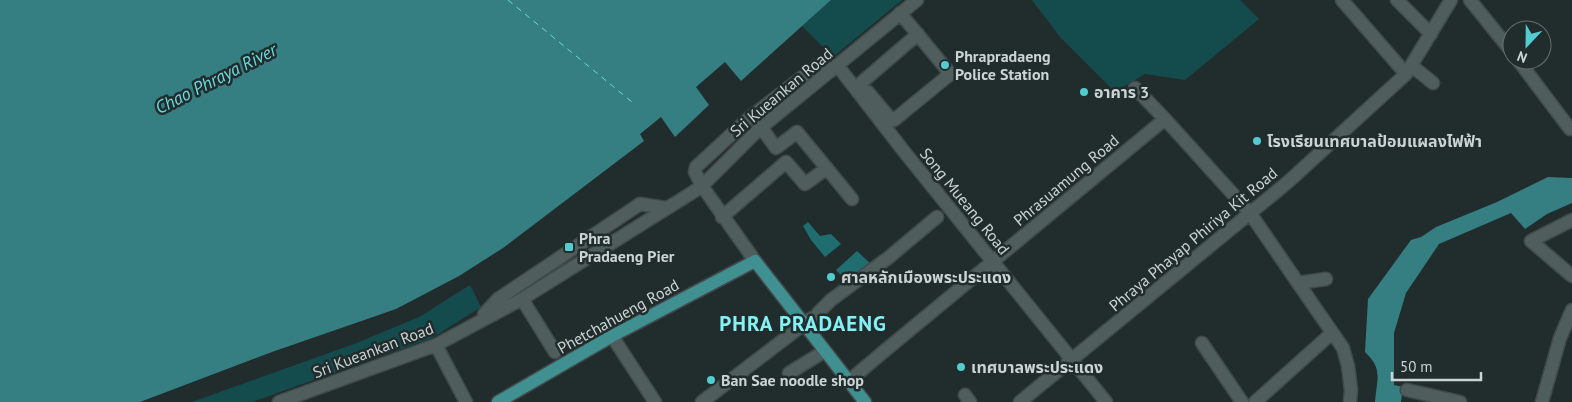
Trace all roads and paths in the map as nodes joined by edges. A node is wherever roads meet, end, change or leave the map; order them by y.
1 (917, 0) edge
2 (1397, 0) edge
3 (1450, 0) edge
4 (1470, 0) edge
5 (1347, 2) edge
6 (900, 14) junction
7 (918, 34) junction
8 (1431, 34) junction
9 (1502, 40) edge
10 (837, 66) junction
11 (1409, 70) junction
12 (1526, 70) edge
13 (860, 83) junction
14 (1433, 83) dead end
15 (1135, 88) dead end
16 (1165, 119) junction
17 (761, 127) junction
18 (1570, 129) dead end
19 (776, 148) junction
20 (786, 162) junction
21 (827, 168) junction
22 (702, 186) junction
23 (852, 199) dead end
24 (666, 208) junction
25 (1250, 213) junction
26 (722, 217) junction
27 (937, 217) dead end
28 (1572, 220) edge
29 (577, 247) junction
30 (584, 259) junction
31 (755, 261) junction
32 (992, 261) junction
33 (1572, 276) edge
34 (1326, 279) dead end
35 (1298, 283) junction
36 (522, 298) junction
37 (1572, 310) edge
38 (811, 319) junction
39 (475, 323) junction
40 (1332, 333) junction
41 (612, 336) junction
42 (1202, 342) dead end
43 (436, 345) junction
44 (825, 351) junction
45 (555, 352) dead end
46 (1072, 360) junction
47 (1348, 366) junction
48 (789, 373) dead end
49 (850, 381) junction
50 (1407, 390) dead end
51 (279, 402) edge
52 (466, 402) edge
53 (498, 402) edge
54 (655, 402) edge
55 (702, 402) edge
56 (865, 402) edge
57 (1020, 402) edge
58 (1106, 402) edge
59 (1242, 402) edge
60 (1256, 402) edge
61 (1342, 402) edge
62 (1350, 402) edge
63 (1460, 402) edge
64 (1542, 402) edge

1 - 6 street, Sri Kueankan Road
2 - 8 street
3 - 8 street, Phraya Phayap Phiriya Kit Road
4 - 9 street
5 - 11 street
6 - 7 street
6 - 10 street, Sri Kueankan Road
7 - 13 street
7 - 13 street
8 - 11 street, Phraya Phayap Phiriya Kit Road
10 - 13 street
10 - 17 street, Sri Kueankan Road
10 - 22 street
10 - 32 street, Song Mueang Road
11 - 14 street
11 - 25 street, Phraya Phayap Phiriya Kit Road
12 - 18 street
15 - 16 street
16 - 25 street
16 - 32 street, Phrasuamung Road
17 - 19 street
17 - 22 street, Sri Kueankan Road
19 - 20 street
19 - 21 street
20 - 21 street
20 - 26 street
21 - 23 street
22 - 24 street, Sri Kueankan Road
22 - 26 street
24 - 29 street, Sri Kueankan Road
24 - 30 street, Sri Kueankan Road
25 - 35 street
25 - 46 street, Phraya Phayap Phiriya Kit Road
26 - 31 street
27 - 38 street
28 - 33 street
29 - 30 street
29 - 39 street, Sri Kueankan Road
30 - 36 street, Sri Kueankan Road
31 - 38 main road
31 - 41 main road, Phetchahueng Road
32 - 46 street, Song Mueang Road
32 - 49 street, Phrasuamung Road
34 - 35 street
35 - 40 street
36 - 39 street, Sri Kueankan Road
36 - 45 street
37 - 64 street
38 - 44 main road
38 - 55 street
39 - 43 street, Sri Kueankan Road
40 - 47 street
40 - 60 street
41 - 53 main road, Phetchahueng Road
41 - 54 street
42 - 59 street
43 - 51 street, Sri Kueankan Road
43 - 52 street
44 - 48 street
44 - 49 main road
46 - 57 street, Phraya Phayap Phiriya Kit Road
46 - 58 street, Song Mueang Road
47 - 61 street
47 - 62 street
49 - 56 main road
50 - 63 street

